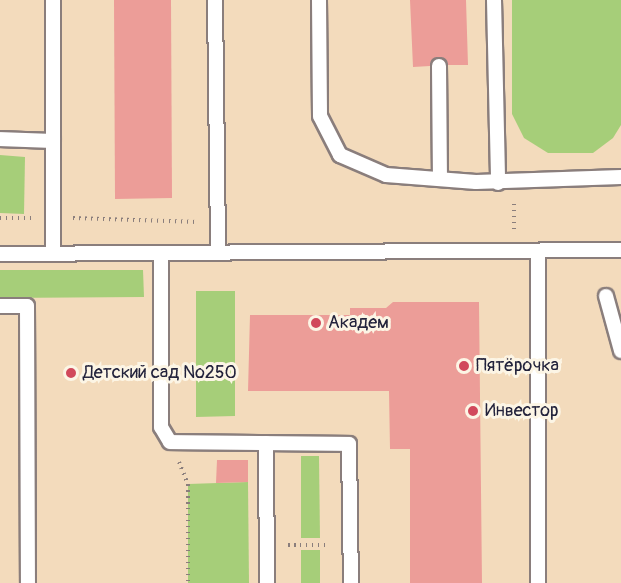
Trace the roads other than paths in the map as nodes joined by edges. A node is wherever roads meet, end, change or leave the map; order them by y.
1 (53, 0) edge
2 (215, 0) edge
3 (319, 0) edge
4 (494, 0) edge
5 (439, 66) dead end
6 (0, 139) edge
7 (53, 141) junction
8 (621, 177) edge
9 (440, 178) junction
10 (498, 183) junction
11 (621, 250) edge
12 (538, 251) junction
13 (218, 252) junction
14 (0, 254) edge
15 (52, 254) junction
16 (161, 254) junction
17 (606, 296) dead end
18 (0, 306) edge
19 (621, 351) edge
20 (266, 443) junction
21 (28, 583) edge
22 (267, 583) edge
23 (351, 583) edge
24 (538, 583) edge

1 - 7 lane
2 - 13 lane
3 - 9 lane
4 - 10 lane
5 - 9 lane
6 - 7 lane
7 - 15 lane
8 - 10 lane
9 - 10 lane
11 - 12 lane
12 - 13 lane
12 - 24 lane
13 - 16 lane
14 - 15 lane
15 - 16 lane
16 - 20 lane
17 - 19 lane
18 - 21 lane
20 - 22 lane
20 - 23 lane

